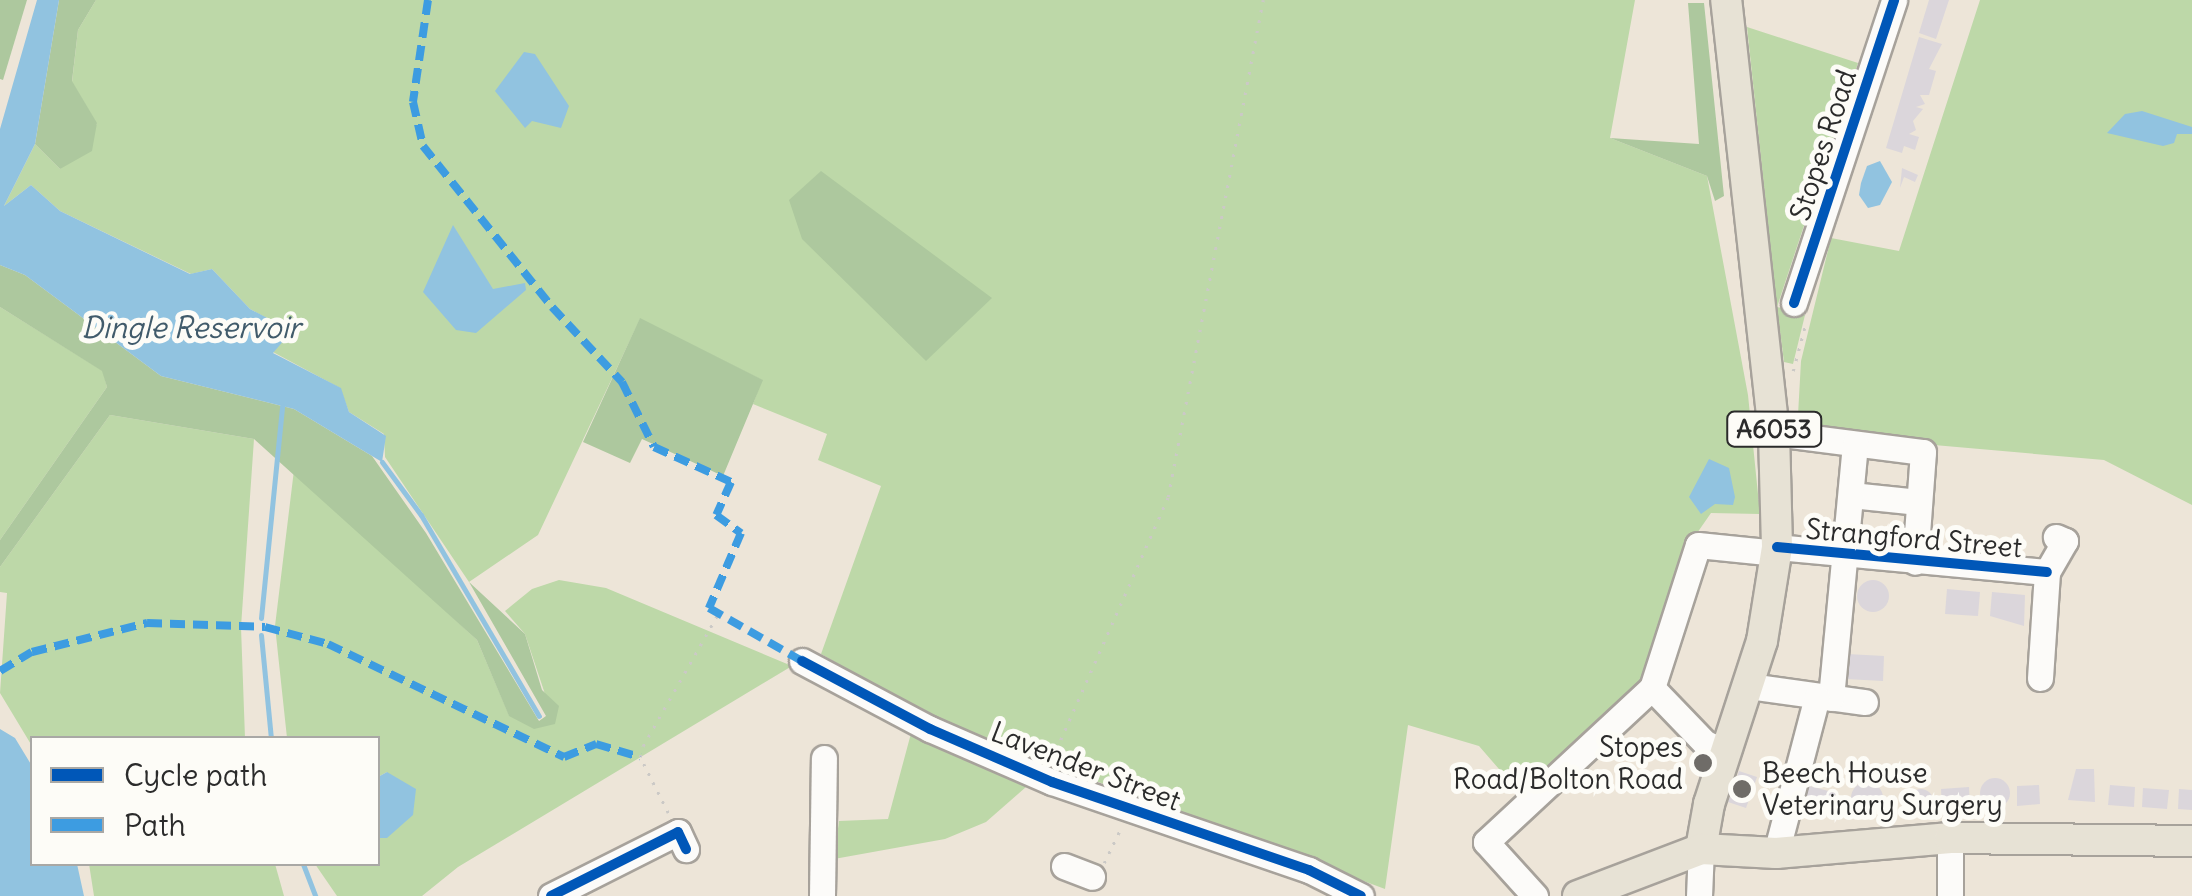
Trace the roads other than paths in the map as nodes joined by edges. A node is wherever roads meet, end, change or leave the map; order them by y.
1 (1726, 0) edge
2 (1894, 0) edge
3 (1794, 303) road end
4 (1774, 433) junction
5 (1855, 444) junction
6 (1851, 495) junction
7 (1919, 502) junction
8 (2056, 537) dead end
9 (1777, 550) junction
10 (1846, 556) junction
11 (1914, 562) junction
12 (2048, 572) junction
13 (802, 661) dead end
14 (2041, 678) dead end
15 (1749, 686) junction
16 (1652, 688) junction
17 (1824, 697) junction
18 (1865, 702) dead end
19 (1726, 752) junction
20 (822, 758) dead end
21 (1950, 838) junction
22 (682, 840) road end
23 (2192, 841) edge
24 (1701, 849) junction
25 (1776, 853) junction
26 (551, 896) edge
27 (822, 896) edge
28 (1361, 896) edge
29 (1536, 896) edge
30 (1578, 896) edge
31 (1699, 896) edge
32 (1950, 896) edge

1 - 4 main road, Stopes Road / A6053
2 - 3 street, Stopes Road
4 - 5 street
4 - 9 main road, Stopes Road / A6053
5 - 6 street
5 - 7 street
6 - 7 street
6 - 10 street
7 - 11 street
8 - 12 street, Strangford Street
9 - 10 street, Strangford Street
9 - 15 main road, Stopes Road / A6053
9 - 16 street, Strangford Street
10 - 11 street, Strangford Street
10 - 17 street
11 - 12 street, Strangford Street
12 - 14 street, Strangford Street
13 - 28 street, Lavender Street
15 - 17 street
15 - 19 main road, Stopes Road / A6053
16 - 19 street
16 - 29 street
17 - 18 street
17 - 25 street
19 - 24 main road, Stopes Road / A6053
20 - 27 street
21 - 23 main road
21 - 25 main road
21 - 32 street
22 - 26 street
24 - 25 main road
24 - 30 main road
24 - 31 street

